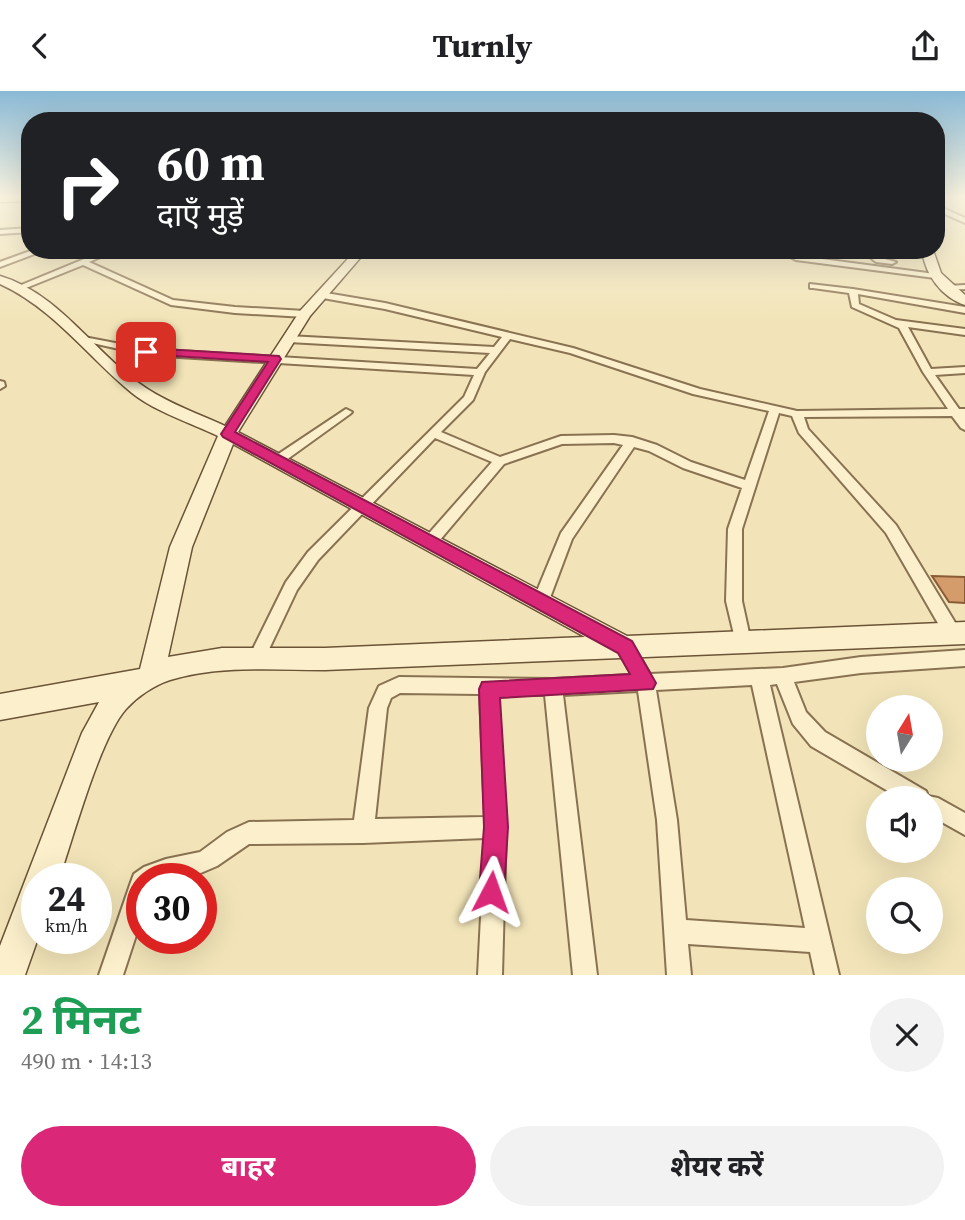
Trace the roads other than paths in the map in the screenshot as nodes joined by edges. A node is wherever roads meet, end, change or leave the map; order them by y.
1 (21, 257) edge
2 (94, 259) edge
3 (345, 259) edge
4 (356, 259) edge
5 (800, 259) edge
6 (878, 259) edge
7 (929, 259) edge
8 (85, 263) junction
9 (0, 265) edge
10 (932, 271) junction
11 (335, 277) junction
12 (0, 280) edge
13 (883, 282) junction
14 (813, 286) dead end
15 (965, 287) edge
16 (18, 288) junction
17 (947, 288) junction
18 (853, 291) junction
19 (320, 295) junction
20 (965, 301) edge
21 (965, 310) edge
22 (305, 314) junction
23 (893, 321) junction
24 (960, 332) edge
25 (508, 335) junction
26 (288, 339) junction
27 (965, 339) edge
28 (84, 340) junction
29 (497, 350) junction
30 (275, 359) junction
31 (965, 370) edge
32 (480, 372) junction
33 (928, 372) junction
34 (775, 409) junction
35 (346, 412) dead end
36 (960, 412) edge
37 (797, 414) junction
38 (965, 426) edge
39 (433, 433) junction
40 (228, 434) junction
41 (632, 441) junction
42 (278, 460) junction
43 (500, 461) junction
44 (750, 486) junction
45 (361, 507) junction
46 (429, 543) junction
47 (540, 603) junction
48 (959, 633) edge
49 (743, 642) junction
50 (625, 647) junction
51 (965, 658) edge
52 (256, 659) junction
53 (783, 676) junction
54 (759, 677) junction
55 (143, 680) junction
56 (646, 683) junction
57 (553, 687) junction
58 (489, 689) junction
59 (0, 707) edge
60 (898, 786) edge
61 (943, 812) edge
62 (965, 825) edge
63 (496, 827) junction
64 (363, 832) junction
65 (49, 863) edge
66 (202, 863) edge
67 (126, 930) edge
68 (675, 931) junction
69 (21, 937) edge
70 (821, 941) junction
71 (7, 975) edge
72 (111, 975) edge
73 (490, 975) edge
74 (584, 975) edge
75 (679, 975) edge
76 (827, 975) edge

1 - 9 street
2 - 8 street
3 - 11 street
4 - 11 street
5 - 13 street
6 - 10 street
7 - 10 street
8 - 16 street
8 - 22 street
10 - 13 street
10 - 17 street
11 - 19 street
12 - 16 street
13 - 18 street
13 - 21 street
14 - 18 street
15 - 17 street
16 - 28 street
17 - 20 street
18 - 23 street
19 - 22 street
19 - 25 street
22 - 26 street
23 - 24 street
23 - 33 street
24 - 27 street
25 - 29 street
25 - 34 street
26 - 29 street
26 - 30 street
28 - 30 street
28 - 40 street
29 - 32 street
30 - 32 street
30 - 40 street
31 - 33 street
32 - 39 street
33 - 36 street
34 - 37 street
34 - 44 street
35 - 42 street
36 - 37 street
36 - 38 street
37 - 48 street
39 - 43 street
39 - 45 street
40 - 42 street
40 - 55 street
41 - 43 street
41 - 44 street
41 - 47 street
42 - 45 street
43 - 46 street
44 - 49 street
45 - 46 street
45 - 52 street
46 - 47 street
47 - 50 street
48 - 49 street
49 - 50 street
50 - 52 street
50 - 56 street
51 - 53 street
52 - 55 street
53 - 54 street
53 - 60 street
54 - 56 street
54 - 70 street
55 - 59 street
55 - 65 street
56 - 57 street
56 - 68 street
57 - 58 street
57 - 74 street
58 - 63 street
58 - 64 street
61 - 62 street
63 - 64 street
63 - 73 street
64 - 66 street
67 - 72 street
68 - 70 street
68 - 75 street
69 - 71 street
70 - 76 street

